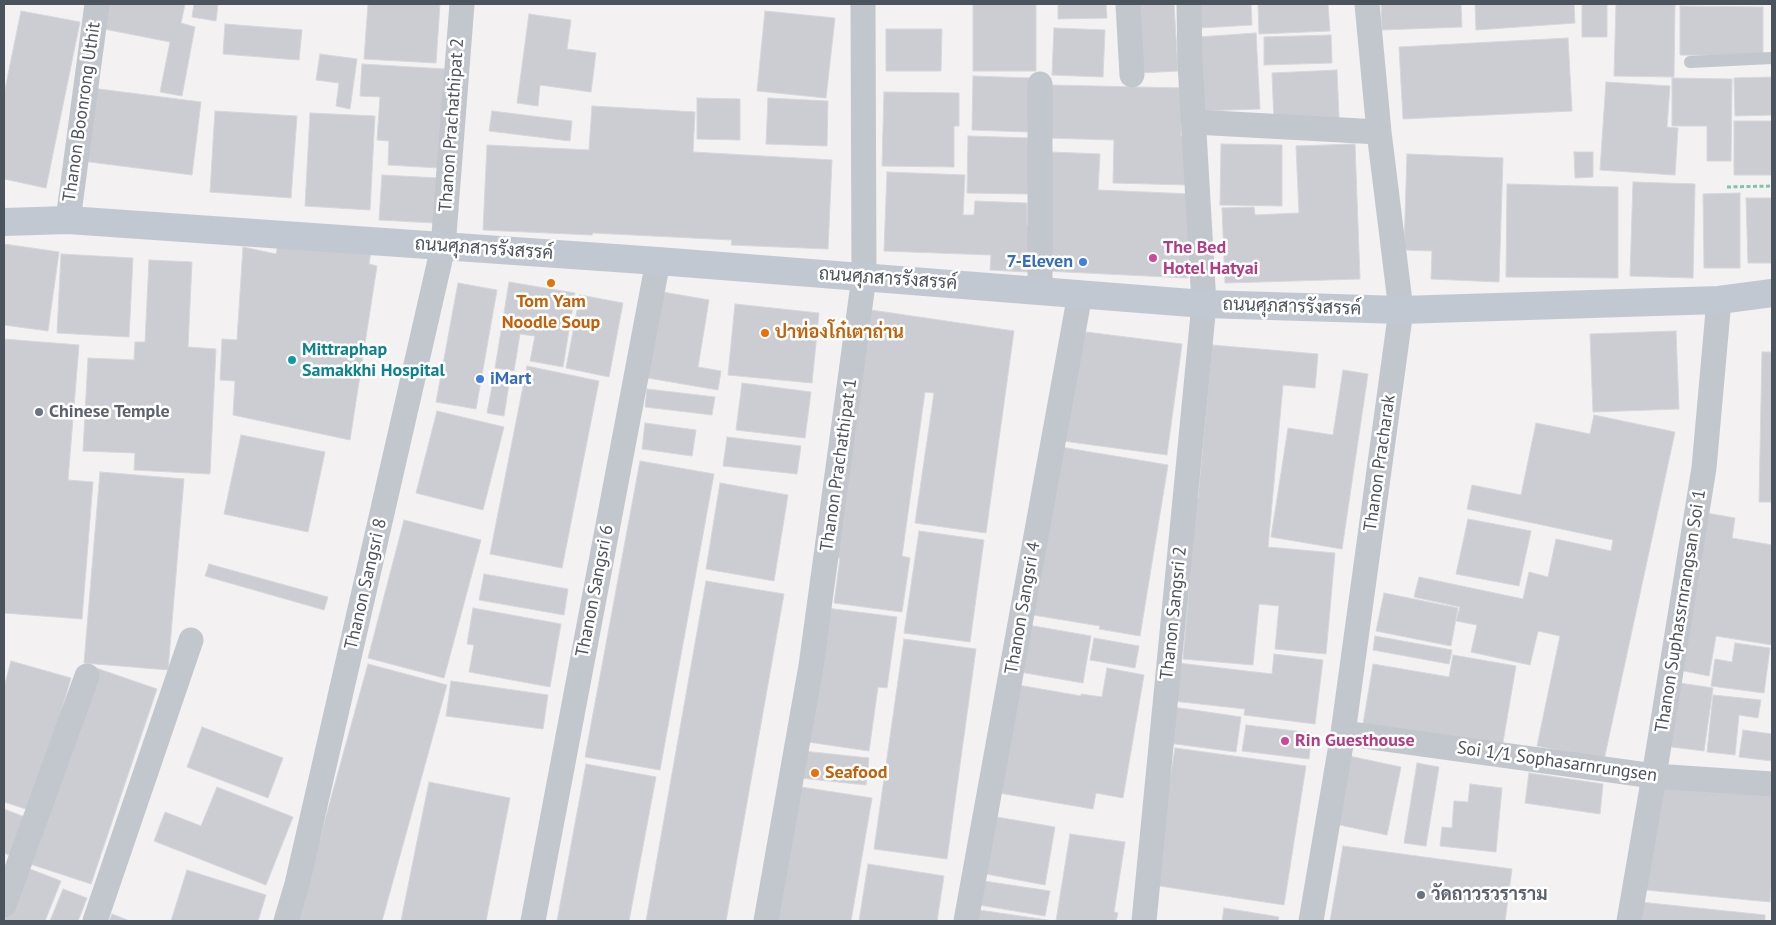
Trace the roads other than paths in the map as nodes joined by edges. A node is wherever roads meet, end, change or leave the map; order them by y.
1 (96, 4) edge
2 (462, 4) edge
3 (863, 4) edge
4 (1128, 4) edge
5 (1189, 4) edge
6 (1367, 4) edge
7 (1772, 58) edge
8 (1690, 62) dead end
9 (1132, 75) dead end
10 (1040, 84) dead end
11 (1194, 122) junction
12 (1379, 132) junction
13 (68, 220) junction
14 (4, 222) edge
15 (443, 246) junction
16 (658, 261) junction
17 (864, 277) junction
18 (1040, 291) junction
19 (1772, 293) edge
20 (1080, 294) junction
21 (1719, 300) junction
22 (1204, 304) junction
23 (1401, 310) junction
24 (191, 640) dead end
25 (87, 676) dead end
26 (1343, 733) junction
27 (1654, 776) junction
28 (1772, 784) edge
29 (4, 906) edge
30 (95, 921) edge
31 (286, 921) edge
32 (533, 921) edge
33 (766, 921) edge
34 (966, 921) edge
35 (1144, 921) edge
36 (1310, 921) edge
37 (1629, 921) edge

1 - 13 street, Thanon Boonrong Uthit
2 - 15 street, Thanon Prachathipat 2
3 - 17 street, Thanon Prachathipat 1
4 - 9 street
5 - 11 street, Thanon Sangsri 2
6 - 12 street, Thanon Pracharak
7 - 8 lane
10 - 18 street
11 - 12 street
11 - 22 street, Thanon Sangsri 2
12 - 23 street, Thanon Pracharak
13 - 14 street, ถนนศุภสารรังสรรค์
13 - 15 street, ถนนศุภสารรังสรรค์
15 - 16 street, ถนนศุภสารรังสรรค์
15 - 31 street, Thanon Sangsri 8
16 - 17 street, ถนนศุภสารรังสรรค์
16 - 32 street, Thanon Sangsri 6
17 - 18 street, ถนนศุภสารรังสรรค์
17 - 33 street, Thanon Prachathipat 1
18 - 20 street, ถนนศุภสารรังสรรค์
19 - 21 street, ถนนศุภสารรังสรรค์
20 - 22 street, ถนนศุภสารรังสรรค์
20 - 34 street, Thanon Sangsri 4
21 - 23 street, ถนนศุภสารรังสรรค์
21 - 27 street, Thanon Suphassrnrangsan Soi 1
22 - 23 street, ถนนศุภสารรังสรรค์
22 - 35 street, Thanon Sangsri 2
23 - 26 street, Thanon Pracharak
24 - 30 street
25 - 29 street
26 - 27 street, Soi 1/1 Sophasarnrungsen
26 - 36 street, Thanon Pracharak
27 - 28 street, Soi 1/1 Sophasarnrungsen
27 - 37 street, Thanon Suphassrnrangsan Soi 1

